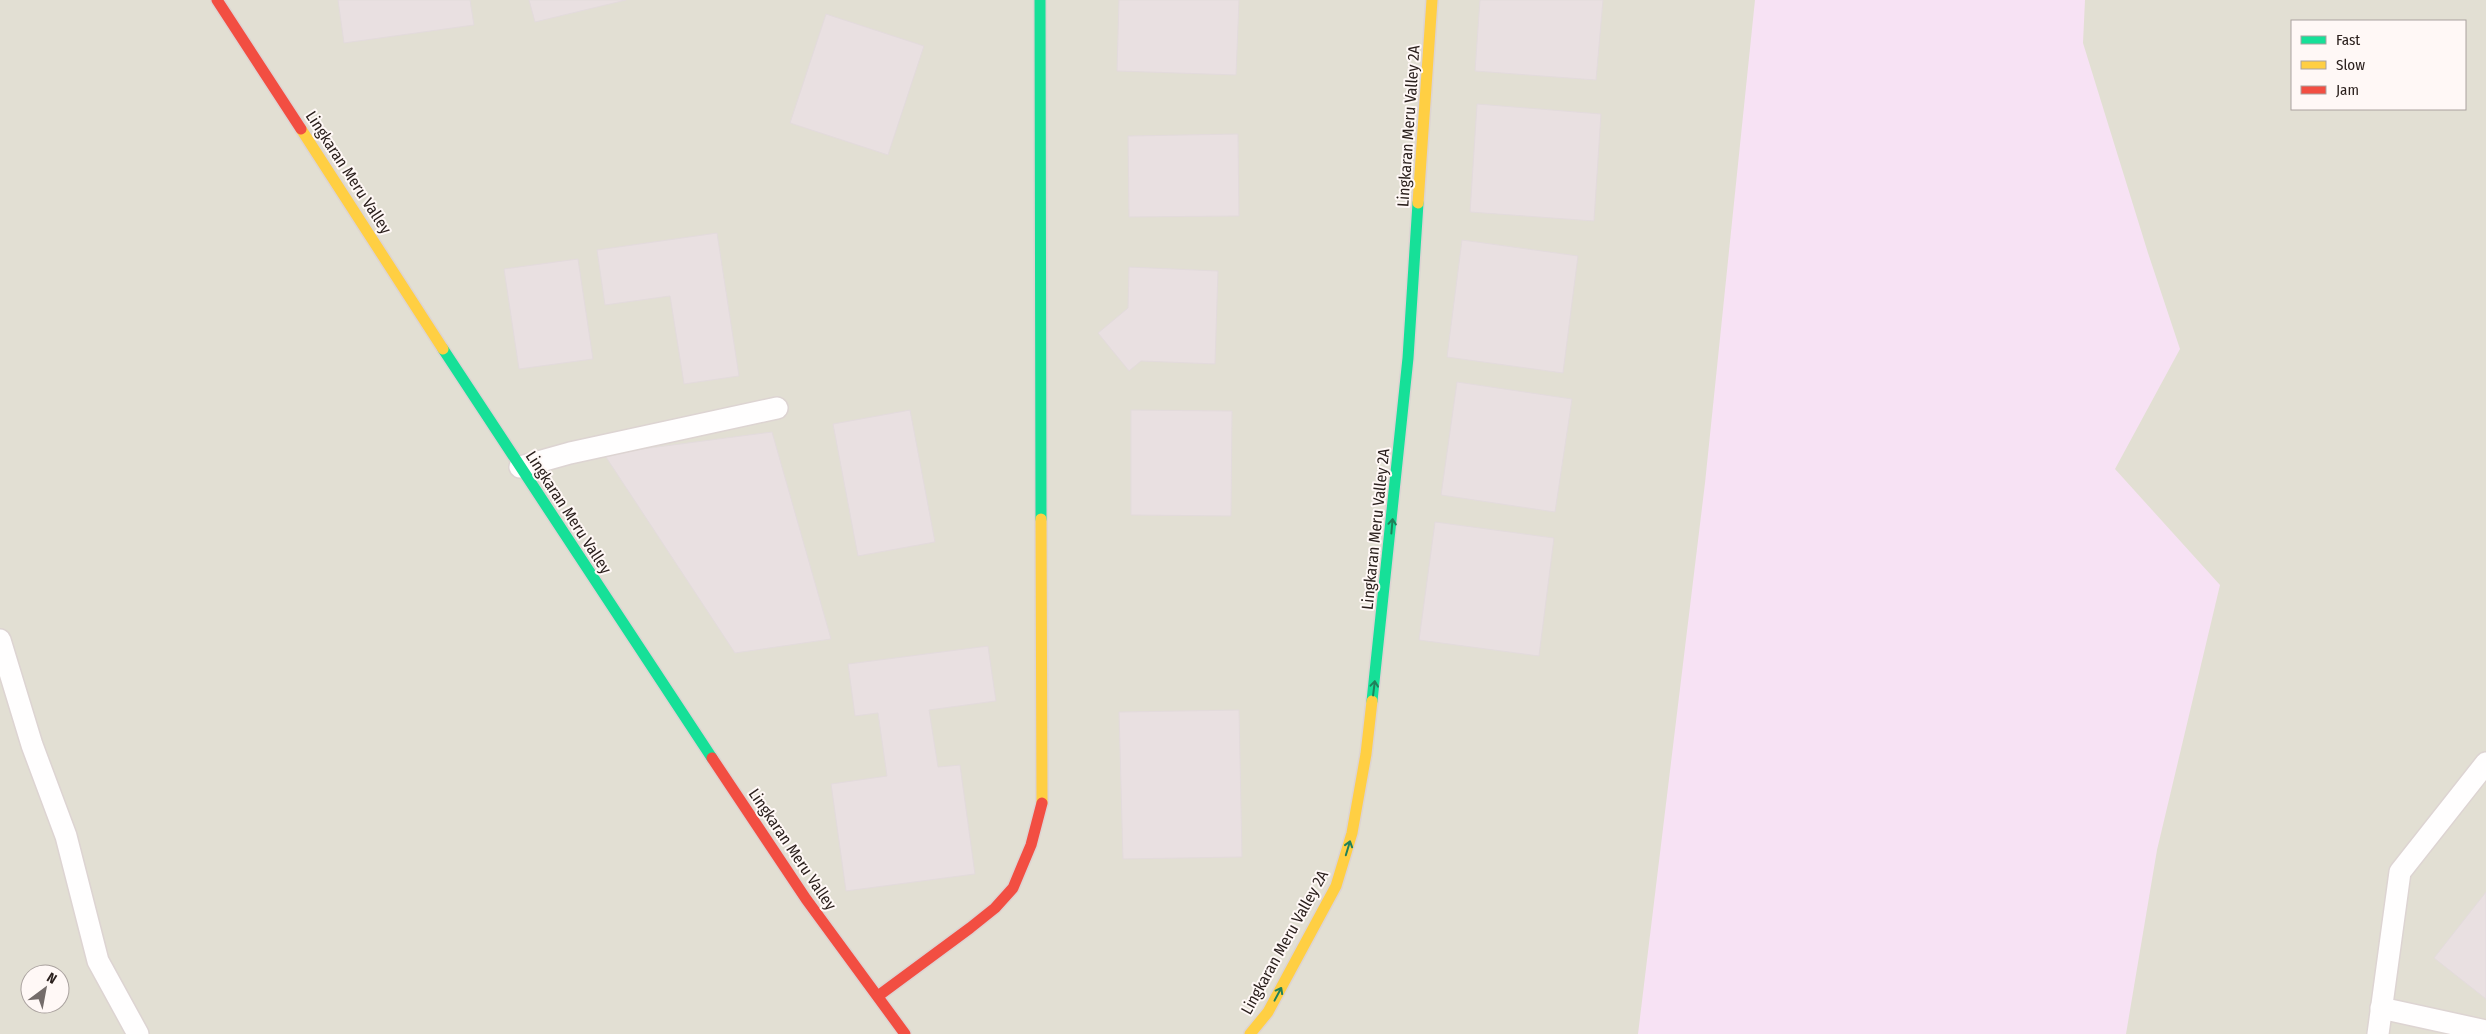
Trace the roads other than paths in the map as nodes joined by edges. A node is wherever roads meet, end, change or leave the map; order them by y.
1 (217, 0) edge
2 (1040, 0) edge
3 (1432, 0) edge
4 (777, 408) dead end
5 (520, 467) junction
6 (0, 640) edge
7 (2486, 763) edge
8 (878, 996) junction
9 (2382, 1008) junction
10 (2486, 1031) edge
11 (138, 1034) edge
12 (905, 1034) edge
13 (1250, 1034) edge
14 (2378, 1034) edge

1 - 5 street, Lingkaran Meru Valley
2 - 8 street
13 -> 3 street, Lingkaran Meru Valley 2A
4 - 5 lane
5 - 8 street, Lingkaran Meru Valley
6 - 11 lane
7 - 9 lane
8 - 12 street, Lingkaran Meru Valley
9 - 10 lane
9 - 14 lane

